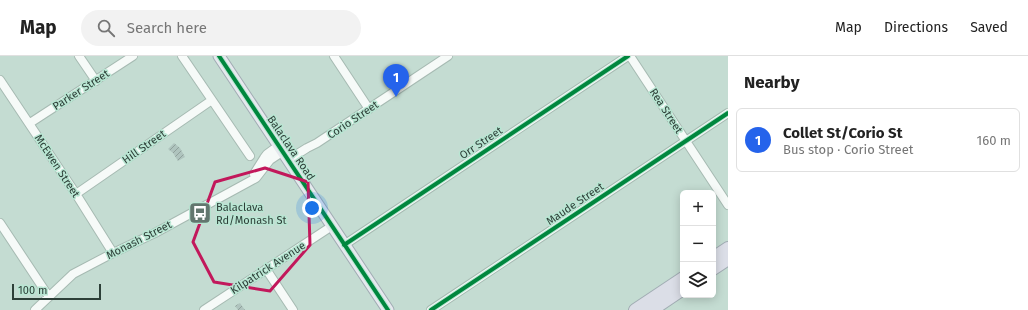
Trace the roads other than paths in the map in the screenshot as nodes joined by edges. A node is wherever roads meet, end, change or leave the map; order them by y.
1 (79, 56) edge
2 (133, 56) edge
3 (182, 56) edge
4 (218, 56) edge
5 (334, 56) edge
6 (448, 56) edge
7 (629, 56) edge
8 (0, 80) edge
9 (96, 81) junction
10 (212, 100) junction
11 (369, 109) junction
12 (728, 113) edge
13 (30, 123) junction
14 (686, 141) junction
15 (250, 156) dead end
16 (285, 156) junction
17 (76, 194) junction
18 (728, 205) edge
19 (332, 226) junction
20 (1, 228) edge
21 (344, 245) junction
22 (728, 248) edge
23 (113, 253) junction
24 (716, 256) edge
25 (728, 259) edge
26 (716, 267) edge
27 (266, 269) junction
28 (680, 280) edge
29 (680, 291) edge
30 (49, 297) junction
31 (35, 310) edge
32 (204, 310) edge
33 (293, 310) edge
34 (388, 310) edge
35 (431, 310) edge
36 (635, 310) edge
37 (652, 310) edge

1 - 9 street
2 - 9 street, Parker Street
3 - 10 street
4 - 16 main road, Balaclava Road
5 - 11 street
6 - 11 street, Corio Street
7 - 14 street, Rea Street
7 - 21 street, Orr Street
8 - 13 street, McEwen Street
9 - 13 street, Parker Street
10 - 15 street
10 - 17 street, Hill Street
11 - 16 street, Corio Street
12 - 14 street, Maude Street
13 - 17 street, McEwen Street
14 - 18 street, Rea Street
14 - 35 street, Maude Street
16 - 19 main road, Balaclava Road
16 - 23 street, Monash Street
17 - 23 street, McEwen Street
19 - 21 main road, Balaclava Road
19 - 27 street, Kilpatrick Avenue
20 - 30 street
21 - 34 main road, Balaclava Road
22 - 24 highway
23 - 30 street, Monash Street
25 - 26 highway
27 - 32 street, Kilpatrick Avenue
27 - 33 street
28 - 36 highway
29 - 37 highway
30 - 31 street, Monash Street

